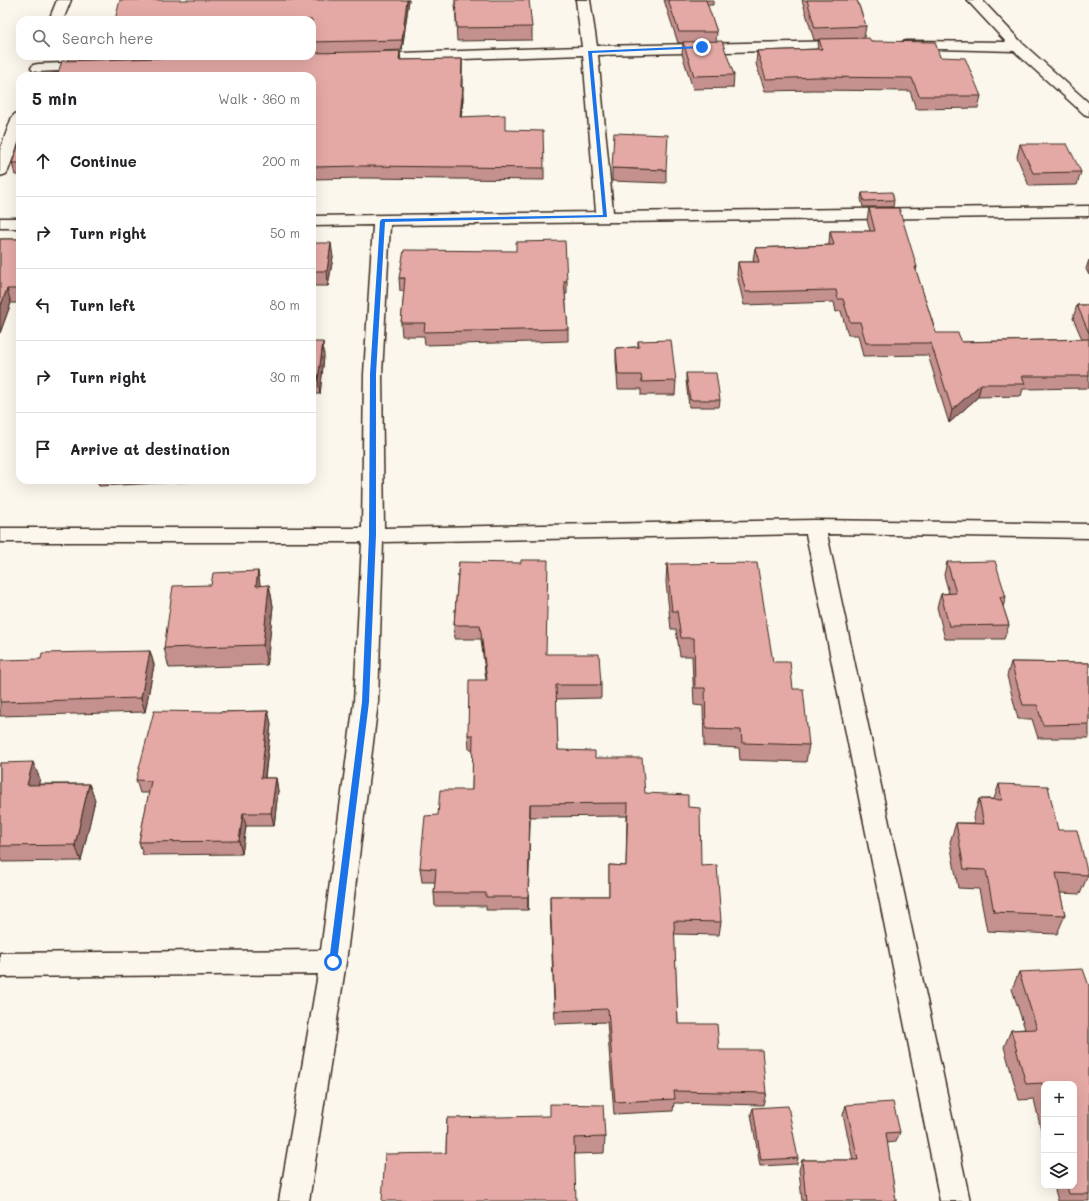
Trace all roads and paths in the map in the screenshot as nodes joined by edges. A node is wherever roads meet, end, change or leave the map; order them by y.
1 (64, 0) edge
2 (583, 0) edge
3 (974, 0) edge
4 (58, 16) edge
5 (864, 44) edge
6 (895, 44) edge
7 (1018, 46) junction
8 (590, 51) junction
9 (358, 58) edge
10 (102, 66) edge
11 (39, 67) edge
12 (1089, 111) edge
13 (16, 127) edge
14 (0, 171) edge
15 (1089, 211) edge
16 (606, 216) junction
17 (316, 221) edge
18 (382, 221) junction
19 (0, 223) edge
20 (16, 223) edge
21 (815, 527) junction
22 (1089, 531) edge
23 (0, 535) edge
24 (373, 535) junction
25 (333, 962) junction
26 (0, 965) edge
27 (294, 1201) edge
28 (955, 1201) edge

1 - 4 street
2 - 8 street
3 - 7 street
5 - 8 street
6 - 7 street
7 - 12 street
8 - 9 street
8 - 16 street
10 - 11 street
13 - 14 street
15 - 16 street
16 - 18 street
17 - 18 street
18 - 24 street
19 - 20 street
21 - 22 street
21 - 24 street
21 - 28 street
23 - 24 street
24 - 25 street
25 - 26 street
25 - 27 street

